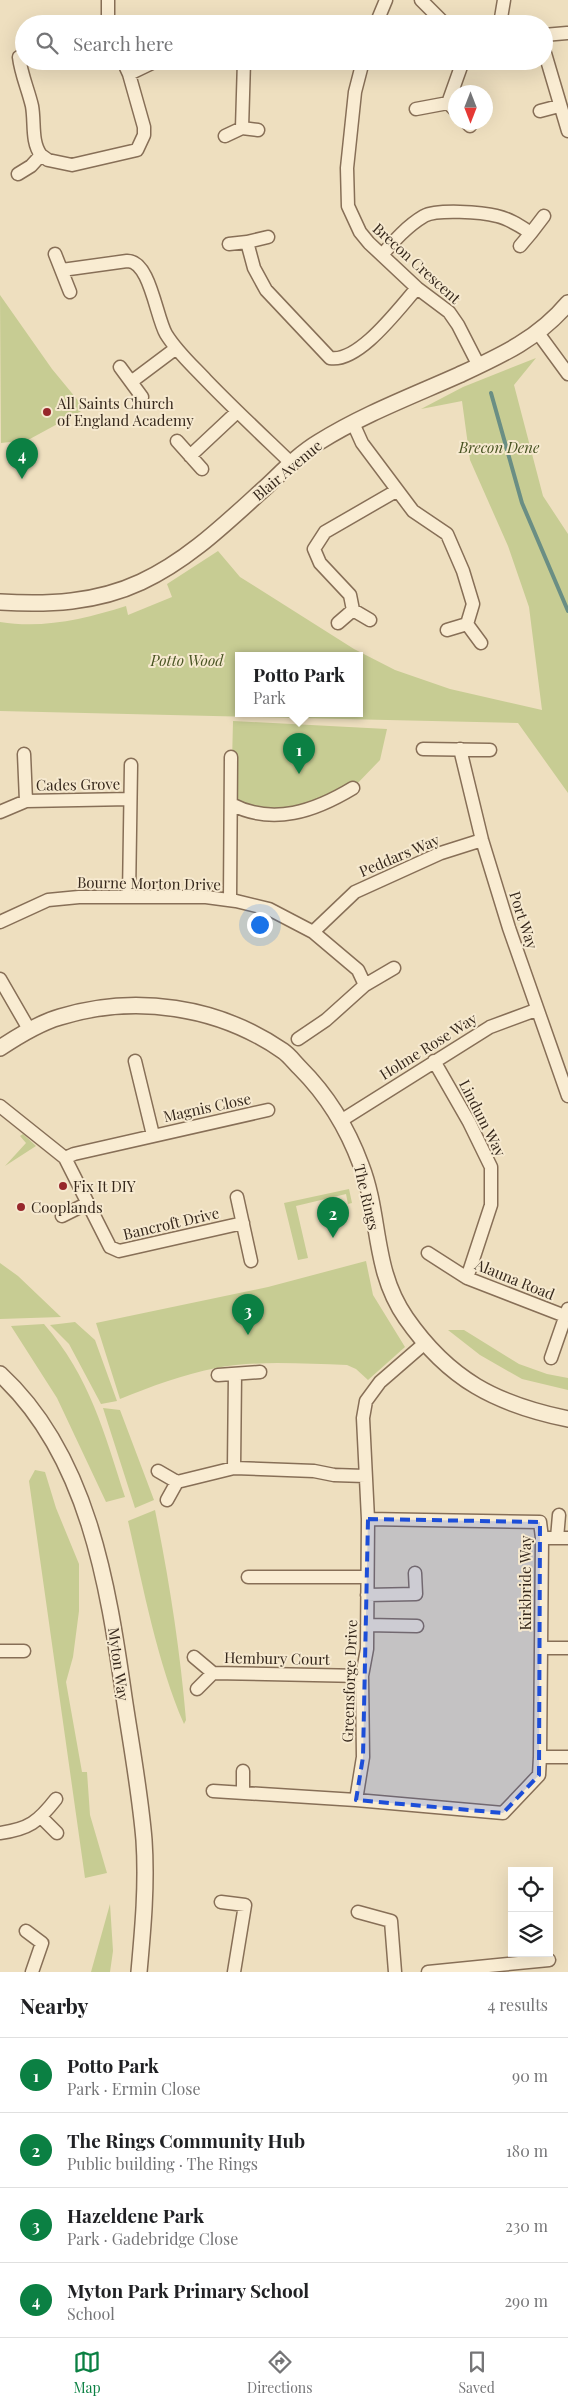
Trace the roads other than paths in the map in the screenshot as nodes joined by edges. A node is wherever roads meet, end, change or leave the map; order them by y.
1 (108, 0) edge
2 (386, 0) edge
3 (421, 0) edge
4 (504, 0) edge
5 (108, 15) edge
6 (380, 15) edge
7 (436, 15) edge
8 (502, 15) edge
9 (567, 33) edge
10 (553, 34) edge
11 (20, 70) edge
12 (127, 70) edge
13 (137, 70) edge
14 (244, 70) edge
15 (361, 70) edge
16 (461, 70) edge
17 (549, 70) edge
18 (129, 74) junction
19 (457, 85) edge
20 (559, 106) junction
21 (448, 107) edge
22 (416, 109) dead end
23 (540, 111) dead end
24 (242, 128) junction
25 (258, 130) dead end
26 (568, 131) edge
27 (225, 136) dead end
28 (42, 155) junction
29 (18, 174) dead end
30 (544, 216) dead end
31 (531, 233) junction
32 (268, 237) dead end
33 (247, 242) junction
34 (229, 244) dead end
35 (520, 246) dead end
36 (56, 254) dead end
37 (382, 255) junction
38 (62, 270) junction
39 (417, 288) junction
40 (70, 292) dead end
41 (568, 303) edge
42 (538, 333) junction
43 (175, 348) junction
44 (120, 366) dead end
45 (479, 366) junction
46 (568, 374) edge
47 (131, 382) junction
48 (142, 397) dead end
49 (237, 412) junction
50 (353, 423) junction
51 (177, 441) dead end
52 (190, 456) junction
53 (292, 463) junction
54 (202, 469) dead end
55 (396, 491) junction
56 (0, 602) edge
57 (353, 610) junction
58 (370, 620) dead end
59 (338, 623) dead end
60 (467, 624) junction
61 (447, 630) dead end
62 (481, 643) dead end
63 (423, 749) dead end
64 (460, 749) junction
65 (490, 750) dead end
66 (24, 754) dead end
67 (231, 757) dead end
68 (131, 765) dead end
69 (353, 788) dead end
70 (130, 799) junction
71 (26, 801) junction
72 (231, 804) junction
73 (0, 812) edge
74 (482, 840) junction
75 (129, 896) junction
76 (230, 900) junction
77 (0, 922) edge
78 (313, 932) junction
79 (394, 968) dead end
80 (0, 979) edge
81 (365, 985) junction
82 (536, 1010) junction
83 (30, 1031) junction
84 (298, 1039) dead end
85 (0, 1048) edge
86 (135, 1061) dead end
87 (434, 1061) junction
88 (139, 1079) junction
89 (126, 1082) dead end
90 (568, 1096) edge
91 (0, 1106) edge
92 (268, 1110) dead end
93 (342, 1120) junction
94 (153, 1135) junction
95 (65, 1158) junction
96 (237, 1197) dead end
97 (88, 1203) junction
98 (62, 1216) dead end
99 (243, 1223) junction
100 (428, 1253) dead end
101 (251, 1261) dead end
102 (466, 1278) junction
103 (567, 1313) edge
104 (425, 1343) junction
105 (551, 1358) dead end
106 (0, 1362) edge
107 (260, 1372) dead end
108 (235, 1374) junction
109 (218, 1375) dead end
110 (3, 1377) edge
111 (568, 1419) edge
112 (234, 1468) junction
113 (158, 1471) dead end
114 (365, 1476) junction
115 (177, 1482) junction
116 (167, 1500) dead end
117 (560, 1515) dead end
118 (368, 1519) junction
119 (542, 1538) junction
120 (562, 1538) edge
121 (415, 1574) dead end
122 (248, 1577) dead end
123 (367, 1577) junction
124 (367, 1595) junction
125 (367, 1625) junction
126 (417, 1626) dead end
127 (541, 1648) junction
128 (568, 1648) edge
129 (0, 1651) edge
130 (24, 1651) dead end
131 (194, 1657) dead end
132 (213, 1673) junction
133 (362, 1676) junction
134 (197, 1689) dead end
135 (540, 1757) junction
136 (568, 1757) edge
137 (244, 1771) dead end
138 (213, 1791) dead end
139 (243, 1793) junction
140 (56, 1799) dead end
141 (356, 1800) junction
142 (41, 1817) junction
143 (57, 1833) dead end
144 (0, 1834) edge
145 (221, 1902) dead end
146 (358, 1912) dead end
147 (26, 1931) dead end
148 (550, 1962) edge
149 (32, 1972) edge
150 (138, 1972) edge
151 (234, 1972) edge
152 (395, 1972) edge
153 (428, 1972) edge

1 - 5 street
2 - 6 street
3 - 7 street
4 - 8 street
9 - 10 street
11 - 28 street
12 - 18 street
13 - 18 street
14 - 24 street
15 - 37 street, Brecon Crescent
16 - 19 street
17 - 20 street
18 - 28 street
20 - 23 street
20 - 26 street
21 - 22 street
24 - 25 street
24 - 27 street
28 - 29 street
30 - 31 street
31 - 35 street
31 - 37 street
32 - 33 street
33 - 34 street
33 - 39 street
36 - 38 street
37 - 39 street, Brecon Crescent
38 - 40 street
38 - 43 street
39 - 45 street, Brecon Crescent
41 - 42 street, Blair Avenue
42 - 45 street, Blair Avenue
42 - 46 street
43 - 47 street
43 - 49 street
44 - 47 street
45 - 50 street, Blair Avenue
47 - 48 street
49 - 52 street
49 - 53 street
50 - 53 street, Blair Avenue
50 - 55 street
51 - 52 street
52 - 54 street
53 - 56 street, Blair Avenue
55 - 57 street
55 - 60 street
57 - 58 street
57 - 59 street
60 - 61 street
60 - 62 street
63 - 64 street
64 - 65 street
64 - 74 street, Port Way
66 - 71 street, Cades Grove
67 - 72 street
68 - 70 street
69 - 72 street
70 - 71 street, Cades Grove
70 - 75 street
71 - 73 street, Cades Grove
72 - 76 street
74 - 78 street, Peddars Way
74 - 82 street, Port Way
75 - 76 street, Bourne Morton Drive
75 - 77 street, Bourne Morton Drive
76 - 78 street, Bourne Morton Drive
78 - 81 street, Bourne Morton Drive
79 - 81 street
80 - 83 street
81 - 84 street
82 - 87 street, Holme Rose Way
82 - 90 street, Port Way
83 - 85 street, The Rings
83 - 93 street, The Rings
86 - 88 street, Magnis Close
87 - 93 street, Holme Rose Way
87 - 102 street, Lindum Way
88 - 89 street
88 - 94 street, Magnis Close
91 - 95 street, Bancroft Drive
92 - 94 street, Magnis Close
93 - 104 street, The Rings
94 - 95 street, Magnis Close
95 - 97 street, Bancroft Drive
96 - 99 street
97 - 98 street
97 - 99 street, Bancroft Drive
99 - 101 street
100 - 102 street, Alauna Road
102 - 103 street, Alauna Road
103 - 105 street
104 - 111 street, The Rings
104 - 114 street, Greensforge Drive
106 - 110 street, Myton Way
107 - 108 street
108 - 109 street
108 - 112 street
110 - 150 street, Myton Way
112 - 114 street
112 - 115 street
113 - 115 street
114 - 118 street, Greensforge Drive
115 - 116 street
117 - 120 street
118 - 119 street, Kirkbride Way
118 - 123 street, Greensforge Drive
119 - 120 street
119 - 127 street, Kirkbride Way
121 - 124 street
122 - 123 street
123 - 124 street, Greensforge Drive
124 - 125 street, Greensforge Drive
125 - 126 street
125 - 133 street, Greensforge Drive
127 - 128 street
127 - 135 street, Kirkbride Way
129 - 130 street
131 - 132 street
132 - 133 street, Hembury Court
132 - 134 street, Hembury Court
133 - 141 street, Greensforge Drive
135 - 136 street
135 - 141 street
137 - 139 street
138 - 139 street
139 - 141 street
140 - 142 street
142 - 143 street
142 - 144 street
145 - 151 street
146 - 152 street
147 - 149 street
148 - 153 street

